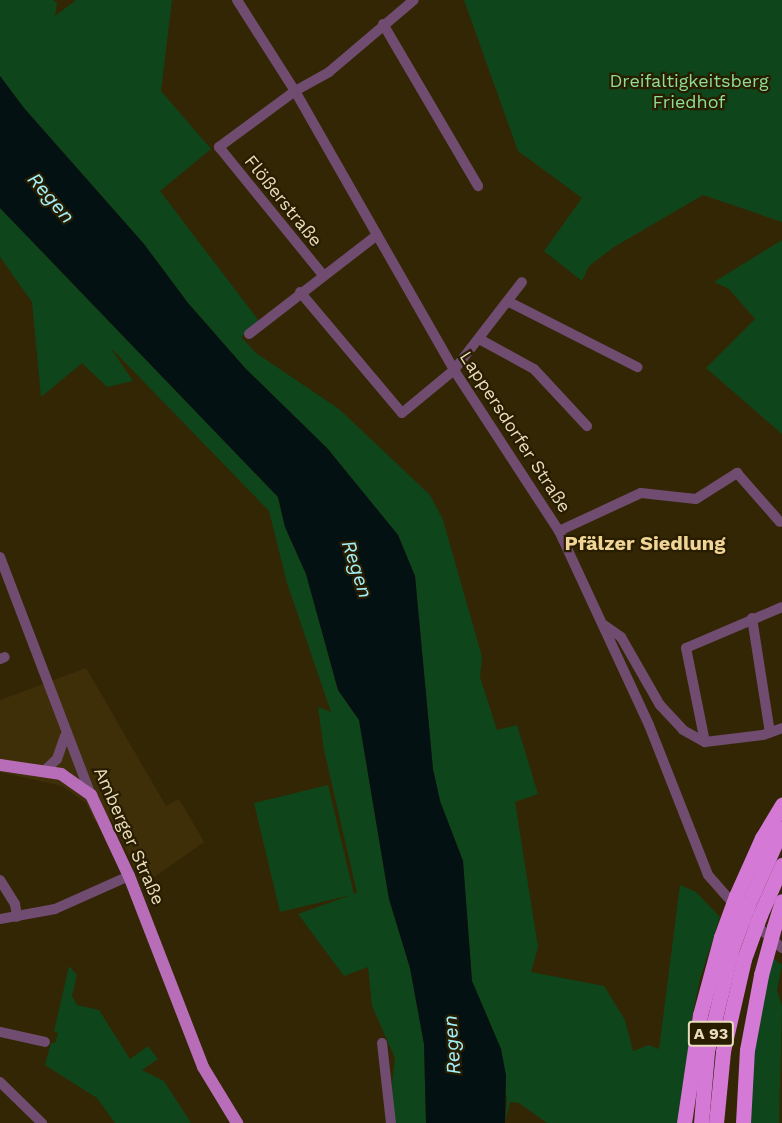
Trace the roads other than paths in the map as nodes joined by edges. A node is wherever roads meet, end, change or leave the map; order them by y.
1 (237, 0) edge
2 (414, 0) edge
3 (383, 24) junction
4 (295, 91) junction
5 (477, 186) dead end
6 (377, 235) junction
7 (323, 275) junction
8 (522, 282) dead end
9 (300, 292) junction
10 (509, 302) junction
11 (249, 334) dead end
12 (481, 340) junction
13 (637, 367) dead end
14 (454, 370) junction
15 (587, 426) dead end
16 (780, 522) dead end
17 (559, 531) junction
18 (0, 557) edge
19 (782, 607) edge
20 (752, 618) junction
21 (604, 625) junction
22 (782, 728) edge
23 (770, 734) junction
24 (65, 735) junction
25 (705, 742) junction
26 (0, 765) edge
27 (44, 771) junction
28 (91, 795) junction
29 (782, 805) edge
30 (782, 828) edge
31 (782, 866) edge
32 (129, 876) junction
33 (0, 880) edge
34 (782, 901) edge
35 (748, 905) junction
36 (17, 917) junction
37 (0, 919) edge
38 (782, 948) edge
39 (0, 1032) edge
40 (45, 1042) dead end
41 (382, 1043) dead end
42 (0, 1082) edge
43 (42, 1123) edge
44 (237, 1123) edge
45 (391, 1123) edge
46 (684, 1123) edge
47 (701, 1123) edge
48 (716, 1123) edge
49 (743, 1123) edge

1 - 4 street, Lappersdorfer Straße
2 - 3 street
3 - 4 street
3 - 5 street
4 - 6 street, Lappersdorfer Straße
4 - 7 street, Flößerstraße
6 - 7 street
6 - 14 street, Lappersdorfer Straße
7 - 9 street
8 - 10 street
9 - 11 street
9 - 14 street
10 - 12 street
10 - 13 street
12 - 14 street
12 - 15 street
14 - 17 street, Lappersdorfer Straße
16 - 17 street
17 - 21 street, Lappersdorfer Straße
18 - 24 street, Amberger Straße
19 - 20 street
20 - 23 street
20 - 25 street
21 - 25 street
21 - 38 street, Lappersdorfer Straße
22 - 23 street
23 - 25 street
24 - 27 street
24 - 28 street, Amberger Straße
26 - 27 main road
27 - 28 main road
28 - 32 main road, Amberger Straße
29 - 35 highway
30 - 35 highway, A 93
31 - 35 highway, A 93
32 - 36 street
32 - 44 main road, Amberger Straße
33 - 36 street
34 - 49 highway, bridge
35 - 46 highway, bridge
35 - 47 highway, A 93, bridge
35 - 48 highway, A 93, bridge
36 - 37 street
39 - 40 street
41 - 45 street
42 - 43 street

